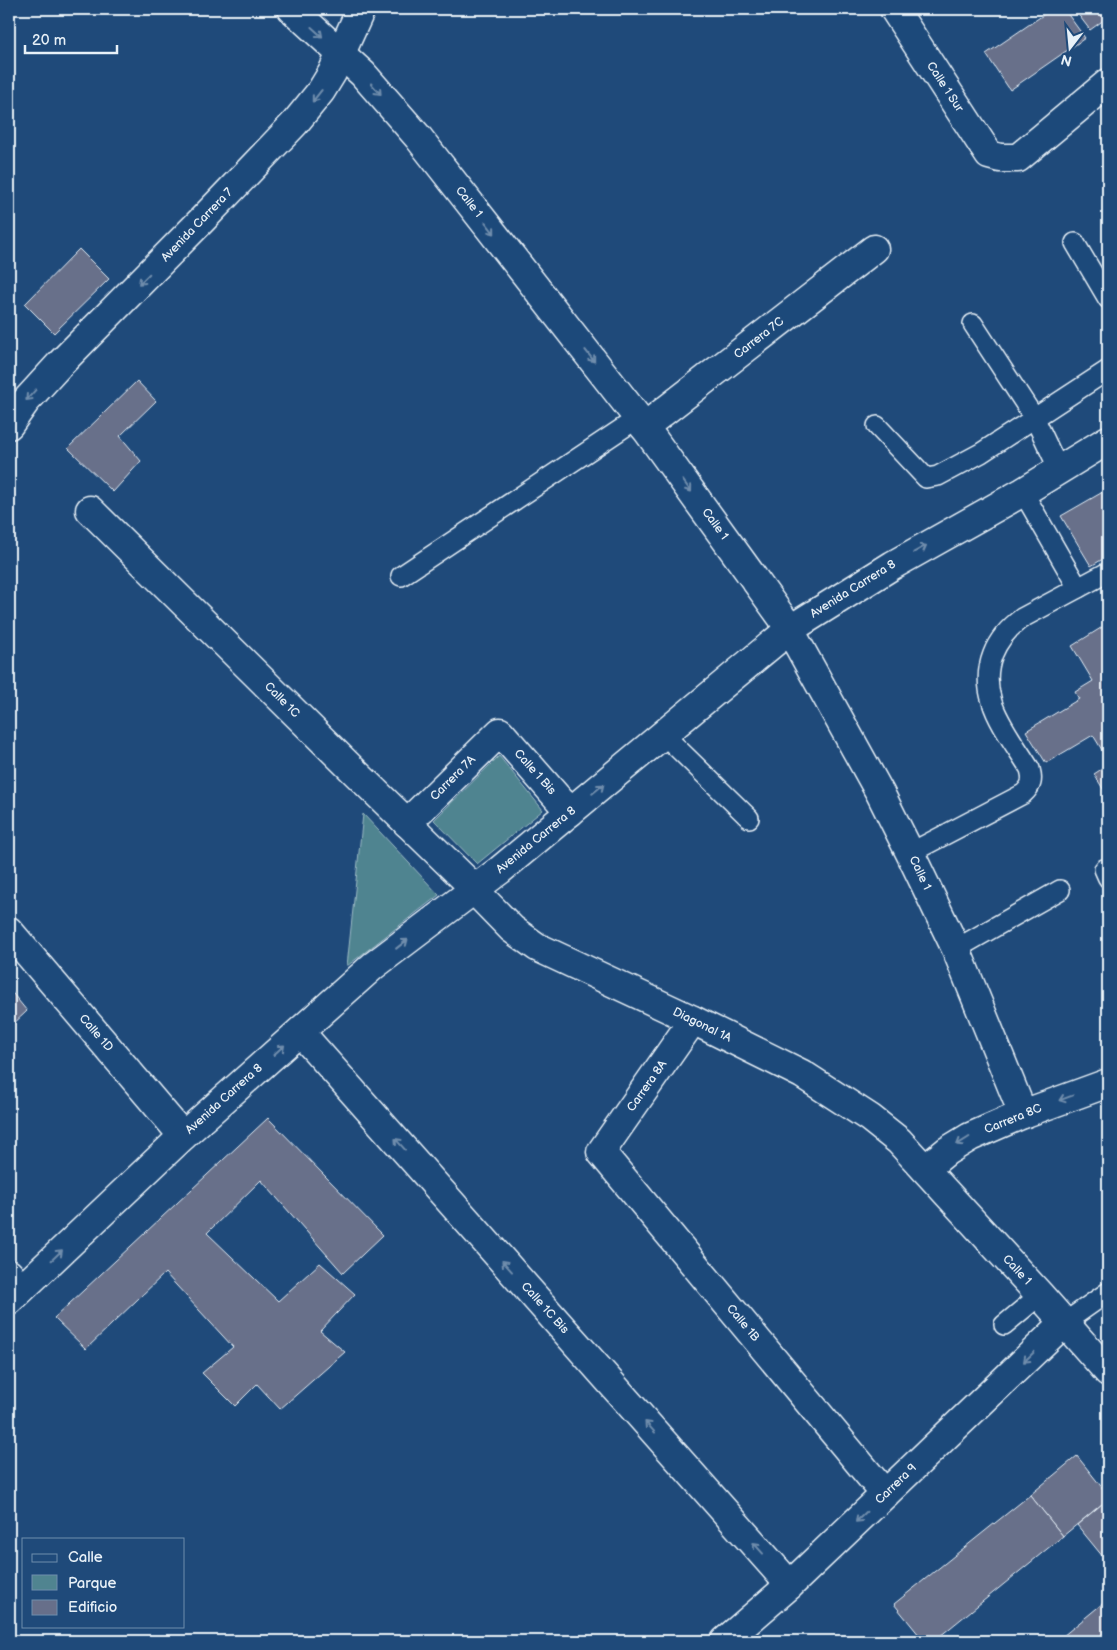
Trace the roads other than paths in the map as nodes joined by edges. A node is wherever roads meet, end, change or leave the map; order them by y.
1 (292, 9) edge
2 (361, 9) edge
3 (894, 9) edge
4 (342, 54) junction
5 (1108, 84) edge
6 (1075, 243) dead end
7 (874, 249) dead end
8 (1108, 299) edge
9 (973, 324) dead end
10 (1108, 370) edge
11 (1035, 419) junction
12 (641, 422) junction
13 (9, 425) edge
14 (877, 426) dead end
15 (1108, 440) edge
16 (1059, 470) junction
17 (1023, 492) junction
18 (90, 510) dead end
19 (1108, 572) edge
20 (401, 576) dead end
21 (1078, 588) junction
22 (789, 630) junction
23 (500, 732) joint
24 (664, 735) junction
25 (570, 812) junction
26 (749, 818) dead end
27 (407, 823) junction
28 (910, 853) junction
29 (474, 890) junction
30 (1060, 890) dead end
31 (9, 931) edge
32 (956, 949) junction
33 (693, 1020) junction
34 (300, 1032) junction
35 (1108, 1083) edge
36 (1023, 1114) junction
37 (183, 1136) junction
38 (601, 1152) joint
39 (925, 1169) junction
40 (15, 1285) edge
41 (1108, 1292) edge
42 (1040, 1295) junction
43 (1064, 1323) junction
44 (1004, 1325) dead end
45 (1108, 1372) edge
46 (885, 1494) junction
47 (790, 1585) junction
48 (725, 1641) edge

1 -> 4 street, Calle 1
2 - 4 street, Avenida Carrera 7
3 - 5 street, Calle 1 Sur
4 -> 12 street, Calle 1
4 -> 13 street, Avenida Carrera 7
6 - 8 lane
7 - 12 street, Carrera 7C
9 - 11 lane
10 - 11 lane
11 - 14 lane
11 - 16 lane
12 - 20 lane
12 -> 22 street, Calle 1
15 - 16 street, Avenida Carrera 8
16 - 17 street, Avenida Carrera 8
17 - 21 lane
22 -> 17 street, Avenida Carrera 8
18 - 27 street, Calle 1C
19 - 21 lane
21 - 28 lane
22 - 24 street, Avenida Carrera 8
22 - 28 street, Calle 1
23 - 25 street, Calle 1 Bis
23 - 27 street, Carrera 7A
25 -> 24 street, Avenida Carrera 8
24 - 26 lane
25 - 29 street, Avenida Carrera 8
27 - 29 street, Calle 1C
28 - 32 street, Calle 1
29 - 33 street, Diagonal 1A
34 -> 29 street, Avenida Carrera 8
30 - 32 lane
31 - 37 street, Calle 1D
32 - 36 street, Calle 1
33 - 38 street, Carrera 8A
33 - 39 street, Diagonal 1A
37 -> 34 street, Avenida Carrera 8
47 -> 34 street, Calle 1C Bis
35 -> 36 street, Carrera 8C
36 -> 39 street, Carrera 8C
40 -> 37 street, Avenida Carrera 8
38 - 46 street, Calle 1B
39 - 42 street, Calle 1
41 - 43 lane
42 - 43 street, Calle 1
42 - 44 lane
43 - 45 street, Calle 1
43 -> 46 street, Carrera 9
46 -> 47 street, Carrera 9
47 - 48 street, Carrera 9

